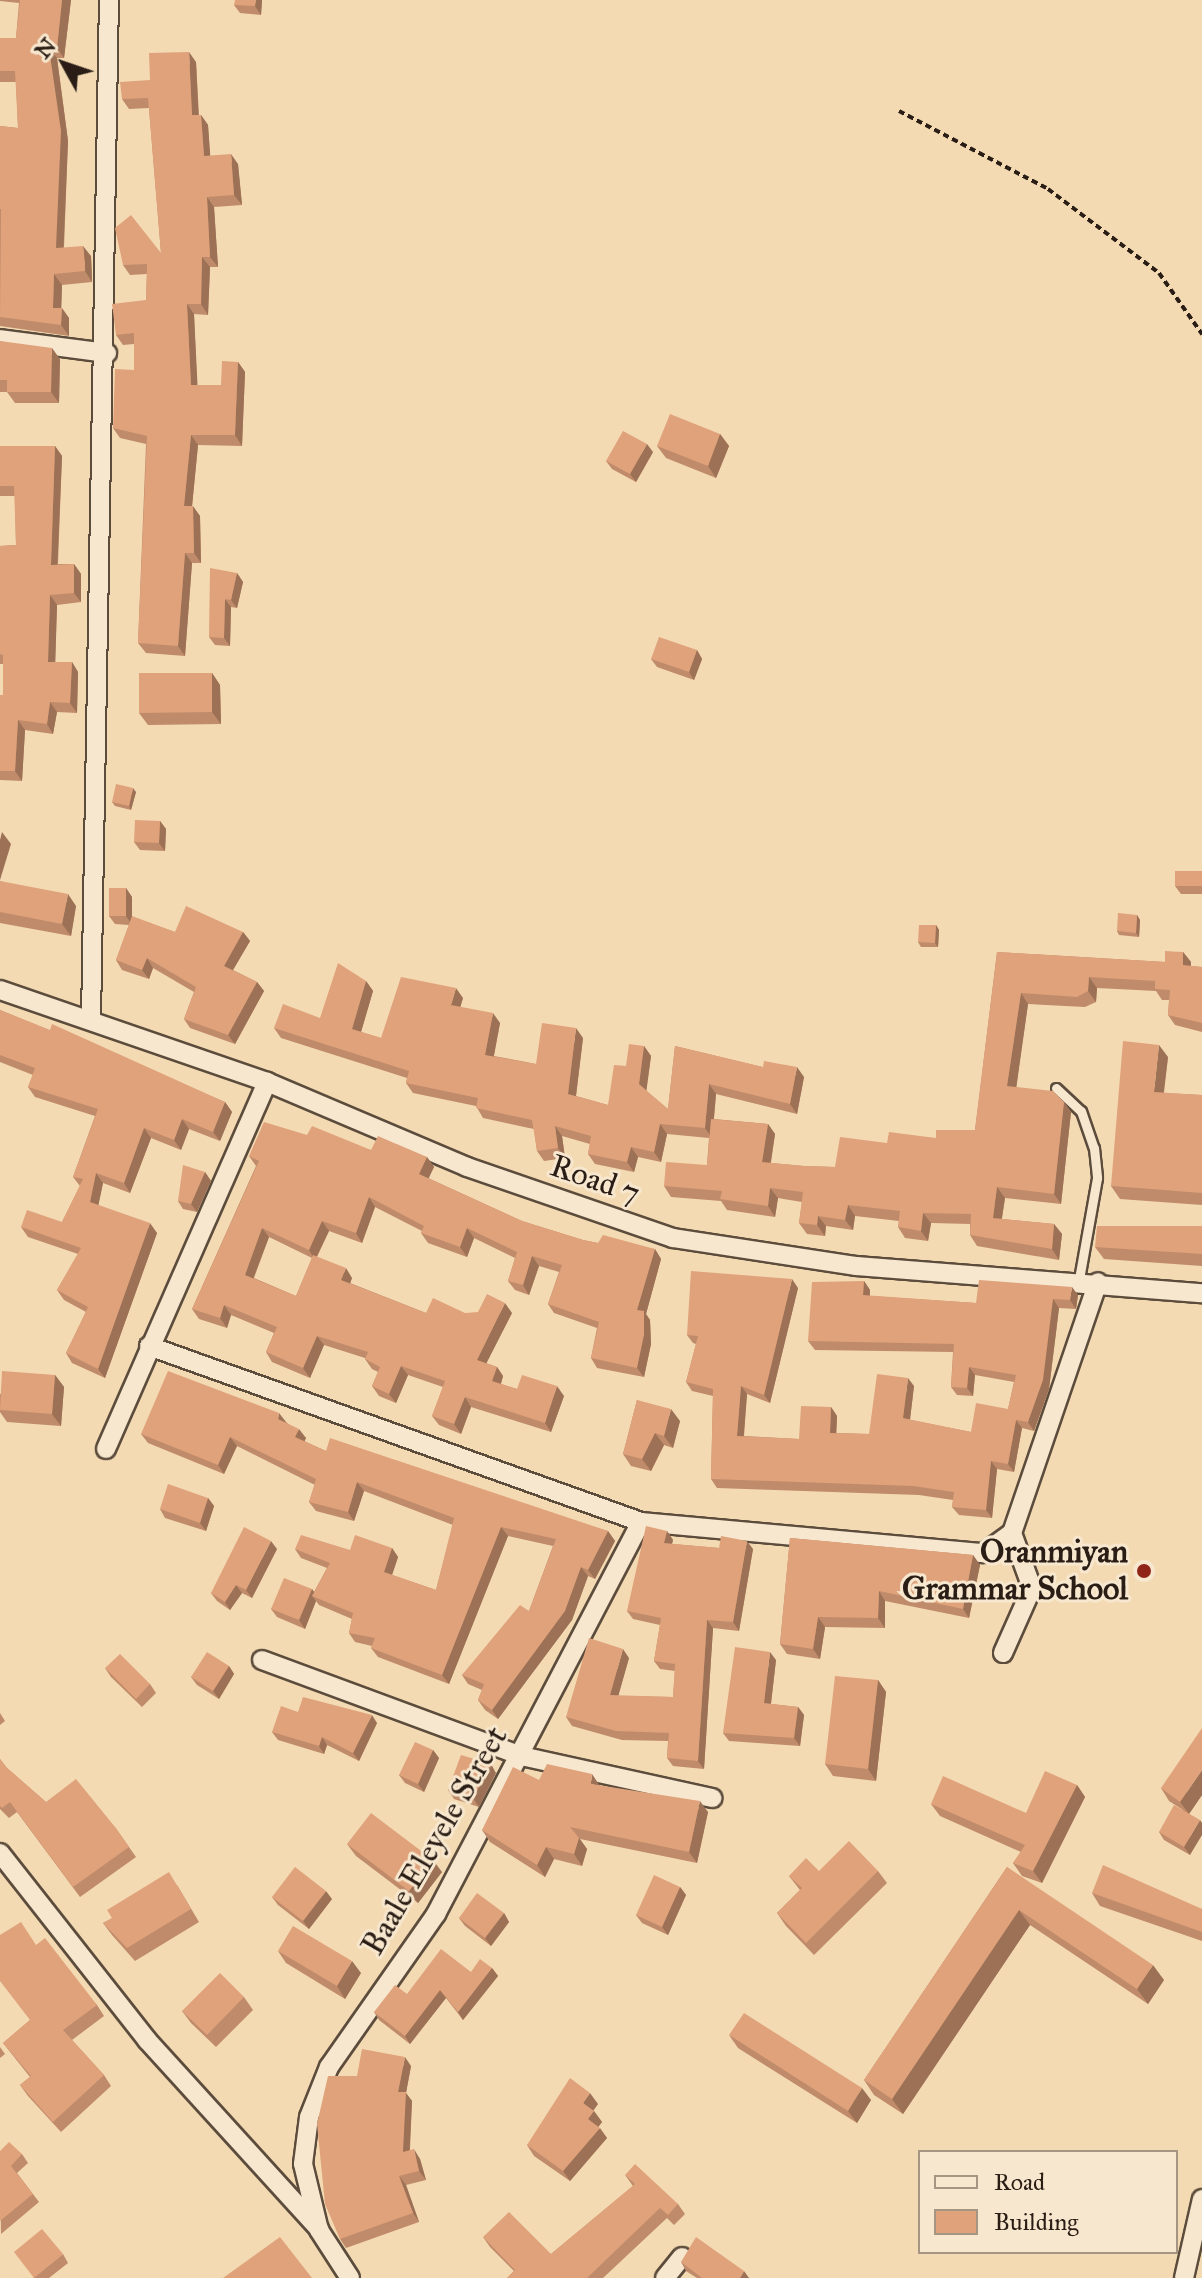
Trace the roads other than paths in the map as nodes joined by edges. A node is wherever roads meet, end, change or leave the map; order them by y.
1 (109, 0) edge
2 (0, 339) edge
3 (107, 353) junction
4 (0, 990) edge
5 (91, 1019) junction
6 (267, 1082) junction
7 (1056, 1088) dead end
8 (1079, 1279) junction
9 (1098, 1282) junction
10 (1202, 1293) edge
11 (149, 1346) junction
12 (106, 1449) dead end
13 (641, 1522) junction
14 (1012, 1533) junction
15 (1003, 1653) dead end
16 (262, 1660) dead end
17 (521, 1756) junction
18 (712, 1798) dead end
19 (0, 1853) edge
20 (1202, 2199) edge
21 (319, 2230) junction
22 (682, 2257) edge
23 (350, 2278) edge
24 (665, 2278) edge
25 (1184, 2278) edge

1 - 3 street
2 - 3 street
3 - 5 street
4 - 5 street, Road 7
5 - 6 street, Road 7
6 - 8 street, Road 7
6 - 11 street
7 - 8 lane
8 - 9 street, Road 7
9 - 10 street, Road 7
9 - 14 street
11 - 12 street
11 - 13 street
13 - 14 street
13 - 17 street, Baale Eleyele Street
14 - 15 street
16 - 17 street
17 - 18 street
17 - 21 street, Baale Eleyele Street
19 - 21 street
20 - 25 street
21 - 23 street, Baale Eleyele Street
22 - 24 street

